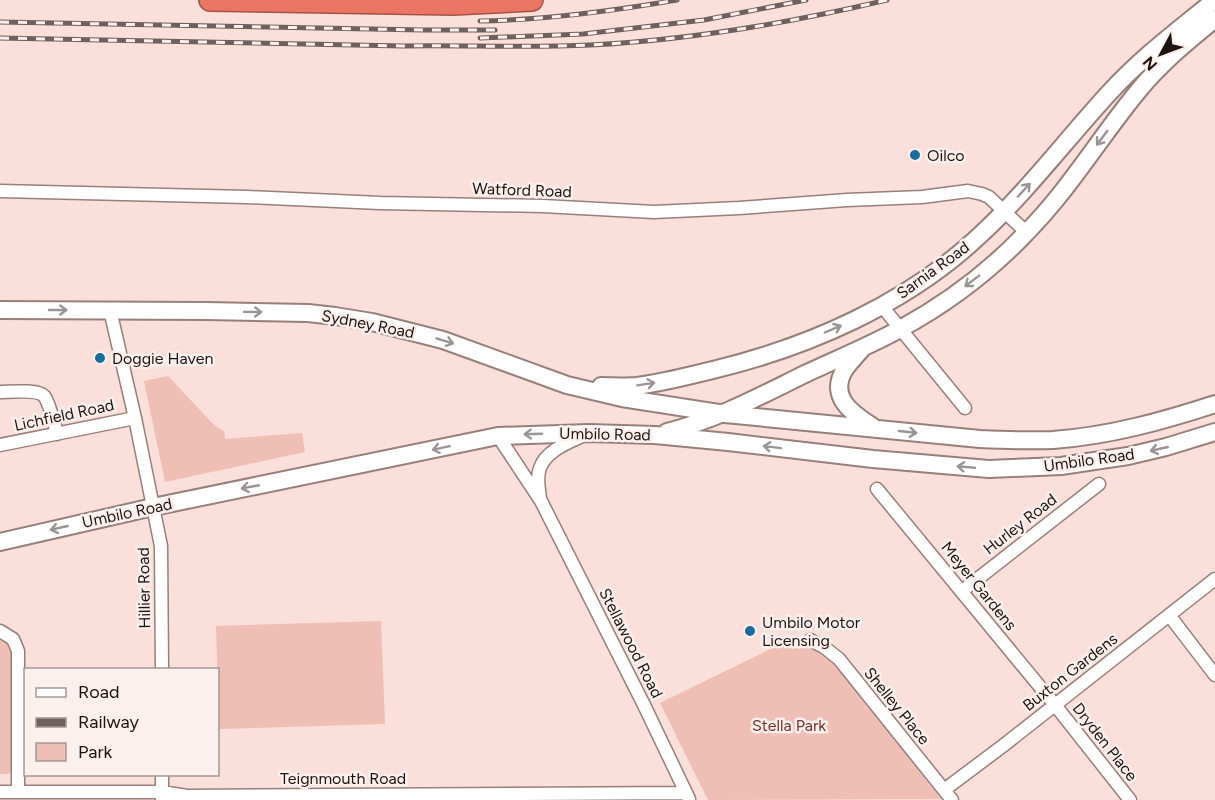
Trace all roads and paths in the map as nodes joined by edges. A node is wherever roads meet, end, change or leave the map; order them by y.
1 (210, 0) edge
2 (532, 0) edge
3 (1215, 0) edge
4 (1215, 19) edge
5 (0, 191) edge
6 (1005, 211) junction
7 (1027, 233) junction
8 (881, 306) junction
9 (0, 310) edge
10 (110, 310) junction
11 (900, 329) junction
12 (863, 347) junction
13 (567, 385) junction
14 (0, 392) edge
15 (1215, 404) edge
16 (965, 408) dead end
17 (725, 414) junction
18 (135, 418) junction
19 (877, 429) junction
20 (1215, 432) edge
21 (589, 433) junction
22 (57, 434) junction
23 (655, 435) junction
24 (498, 436) junction
25 (0, 445) edge
26 (1099, 484) dead end
27 (877, 489) dead end
28 (541, 501) junction
29 (153, 507) junction
30 (0, 542) edge
31 (1215, 579) edge
32 (962, 591) junction
33 (1169, 615) junction
34 (0, 631) edge
35 (810, 640) dead end
36 (162, 668) edge
37 (1215, 675) edge
38 (1055, 705) junction
39 (162, 776) edge
40 (0, 792) edge
41 (18, 792) junction
42 (948, 795) edge
43 (162, 796) edge
44 (572, 796) edge
45 (688, 796) edge
46 (1130, 800) edge

1 - 2 highway
6 -> 3 main road, Sarnia Road
4 -> 7 main road, Sarnia Road
5 - 6 street, Watford Road
6 - 7 street, Watford Road
6 - 8 main road, Sarnia Road
7 -> 11 main road, Sarnia Road
8 - 11 street
13 -> 8 main road, Sarnia Road
9 -> 10 main road, Sydney Road
10 -> 13 main road, Sydney Road
10 - 18 street, Hillier Road
11 - 12 main road, Sarnia Road
11 - 16 street
12 - 17 main road, Sarnia Road
12 - 19 main road
13 - 17 main road, Sydney Road
14 - 22 street
19 -> 15 main road, Umbilo Road
17 - 19 main road, Umbilo Road
17 - 23 main road, Sarnia Road
18 - 22 street, Lichfield Road
18 - 29 street, Hillier Road
20 -> 23 main road, Umbilo Road
21 - 23 main road, Umbilo Road
21 -> 24 main road, Umbilo Road
21 - 28 street, Stellawood Road
22 - 25 street, Lichfield Road
24 - 28 street, Stellawood Road
24 -> 29 main road, Umbilo Road
26 - 32 street, Hurley Road
27 - 32 street, Meyer Gardens
28 - 45 street, Stellawood Road
29 -> 30 main road, Umbilo Road
29 - 36 street, Hillier Road
31 - 33 street, Buxton Gardens
32 - 38 street, Meyer Gardens
33 - 37 street
33 - 38 street, Buxton Gardens
34 - 41 street
35 - 42 street, Shelley Place
38 - 42 street, Buxton Gardens
38 - 46 street, Dryden Place
39 - 43 street
40 - 41 street, Teignmouth Road
41 - 43 street, Teignmouth Road
43 - 44 street, Teignmouth Road
44 - 45 street, Teignmouth Road

